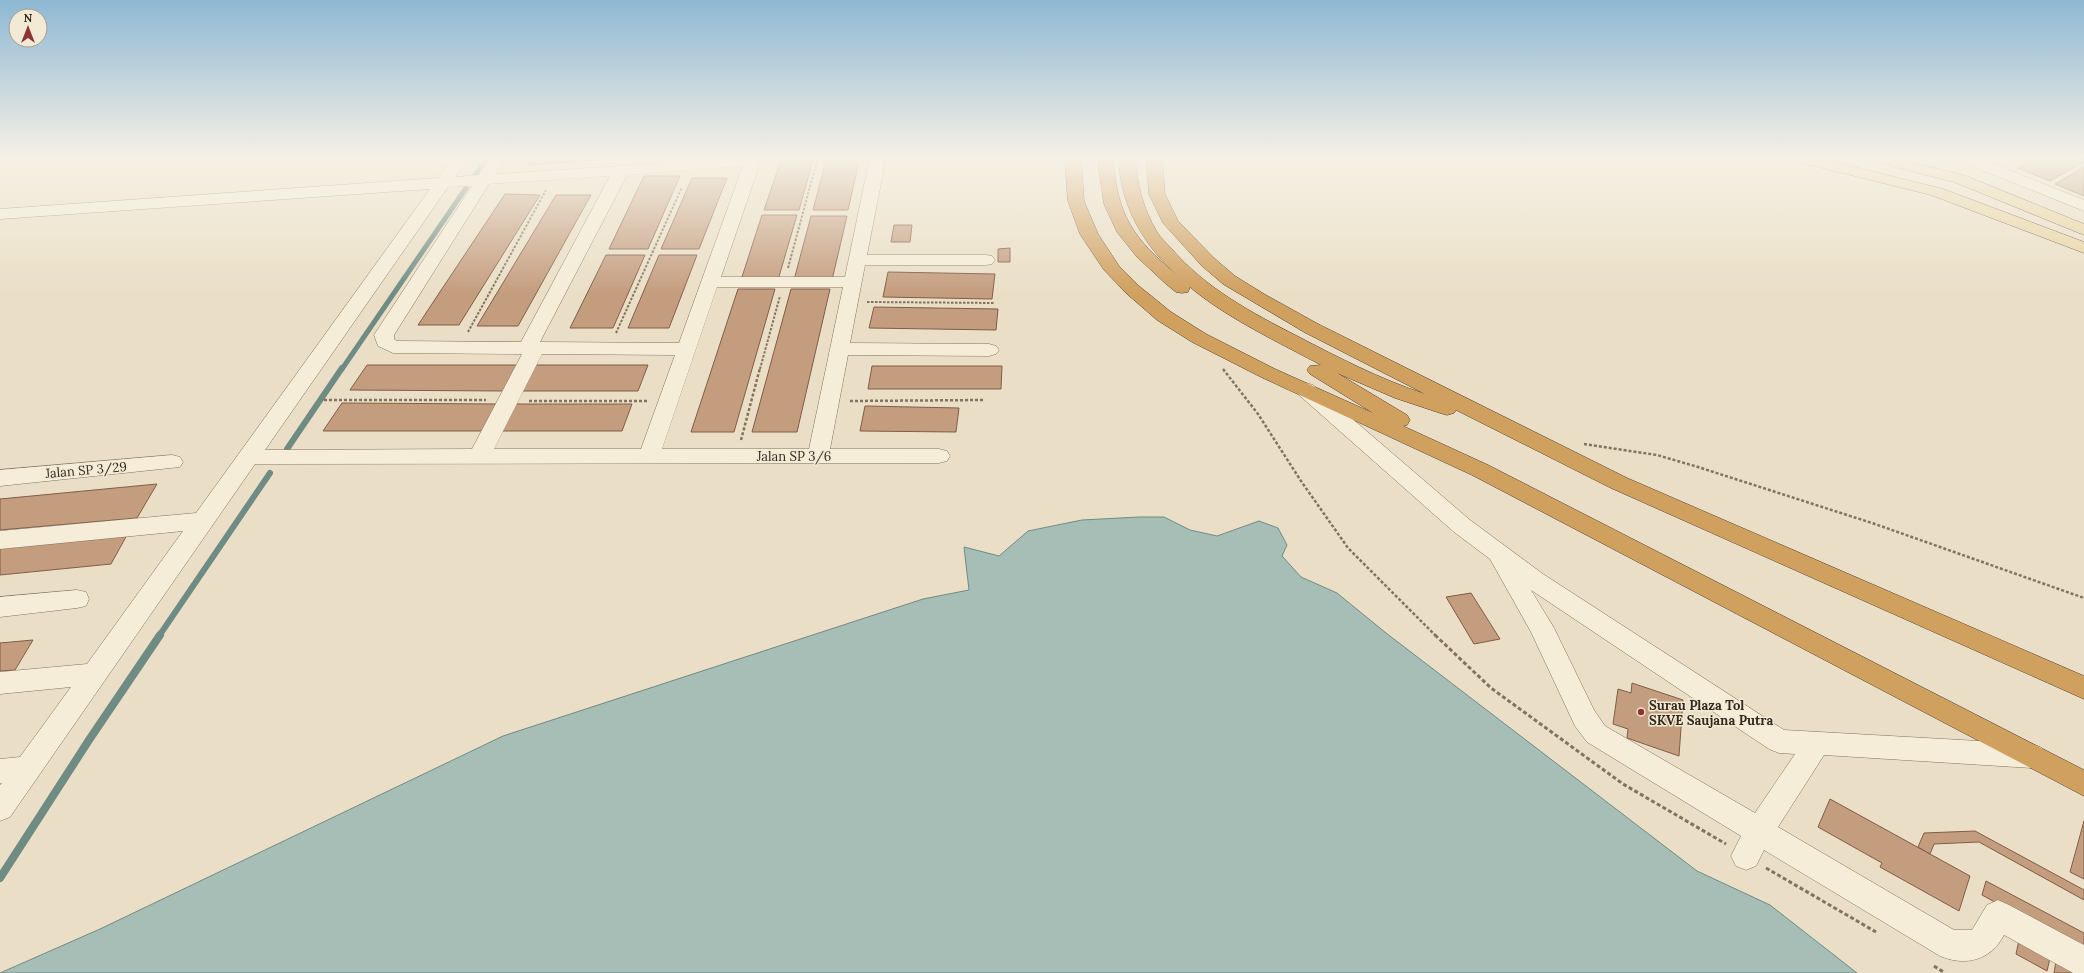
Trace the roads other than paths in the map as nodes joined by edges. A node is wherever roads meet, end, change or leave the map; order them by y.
1 (160, 202) edge
2 (429, 202) edge
3 (470, 202) edge
4 (605, 202) edge
5 (738, 202) edge
6 (869, 202) edge
7 (1077, 202) edge
8 (1112, 202) edge
9 (1136, 202) edge
10 (1161, 202) edge
11 (1965, 202) edge
12 (1982, 202) edge
13 (2018, 202) edge
14 (6, 213) edge
15 (0, 225) edge
16 (2084, 230) edge
17 (2055, 236) junction
18 (2084, 248) edge
19 (857, 260) junction
20 (986, 260) dead end
21 (710, 282) junction
22 (853, 282) junction
23 (531, 348) junction
24 (686, 349) junction
25 (840, 349) junction
26 (989, 350) dead end
27 (1306, 390) junction
28 (1522, 434) junction
29 (479, 456) junction
30 (649, 456) junction
31 (818, 456) junction
32 (939, 456) dead end
33 (247, 457) junction
34 (172, 462) dead end
35 (1480, 470) junction
36 (0, 478) edge
37 (202, 521) junction
38 (0, 540) edge
39 (1497, 552) junction
40 (77, 599) dead end
41 (0, 607) edge
42 (94, 674) junction
43 (0, 683) edge
44 (2084, 688) edge
45 (1816, 744) junction
46 (2032, 756) junction
47 (29, 768) junction
48 (0, 771) edge
49 (2084, 784) edge
50 (0, 808) edge
51 (1753, 843) junction
52 (2084, 962) edge

1 - 14 street
2 - 33 street
3 - 23 street
4 - 23 street
5 - 21 street
6 - 19 street
7 - 27 highway
8 - 35 highway
9 - 28 highway
10 - 28 highway
11 - 17 main road
12 - 17 main road
13 - 16 main road
14 - 15 street
17 - 18 main road
19 - 20 street
19 - 22 street
21 - 22 street
21 - 24 street
22 - 25 street
23 - 24 street
23 - 29 street
24 - 30 street
25 - 26 street
25 - 31 street
27 - 35 highway
27 - 39 street
28 - 44 highway
29 - 30 street, Jalan SP 3/6
29 - 33 street, Jalan SP 3/6
30 - 31 street, Jalan SP 3/6
31 - 32 street, Jalan SP 3/6
33 - 37 street
34 - 36 street, Jalan SP 3/29
35 - 46 highway
37 - 38 street
37 - 42 street
39 - 45 street
39 - 51 street
40 - 41 street
42 - 43 street
42 - 47 street
45 - 46 street
45 - 51 street
46 - 49 highway
47 - 48 street
47 - 50 street
51 - 52 street

